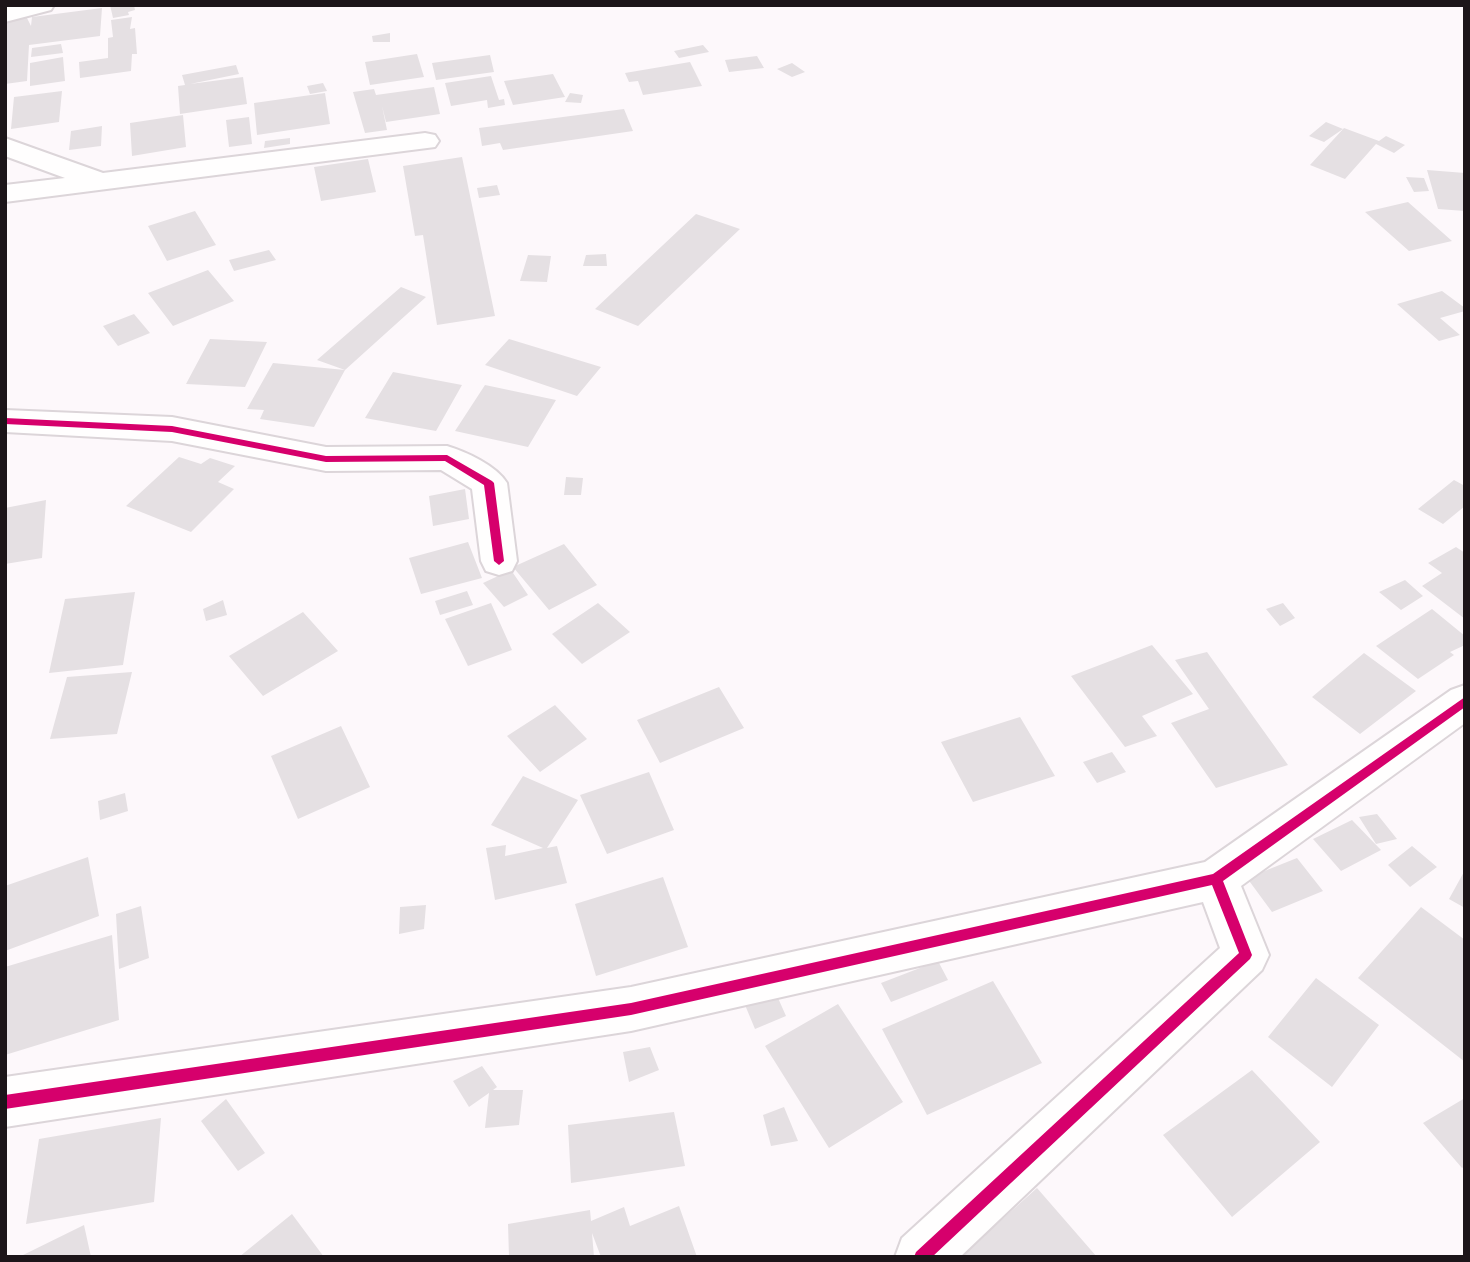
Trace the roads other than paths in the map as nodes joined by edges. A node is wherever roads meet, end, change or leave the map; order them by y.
1 (42, 5) edge
2 (5, 15) edge
3 (425, 141) dead end
4 (5, 146) edge
5 (101, 182) junction
6 (5, 194) edge
7 (5, 421) edge
8 (499, 561) dead end
9 (1465, 701) edge
10 (1216, 878) junction
11 (5, 1102) edge
12 (921, 1257) edge

1 - 2 street
3 - 5 street
4 - 5 street
5 - 6 street
7 - 8 street
9 - 10 street
10 - 11 street
10 - 12 street

